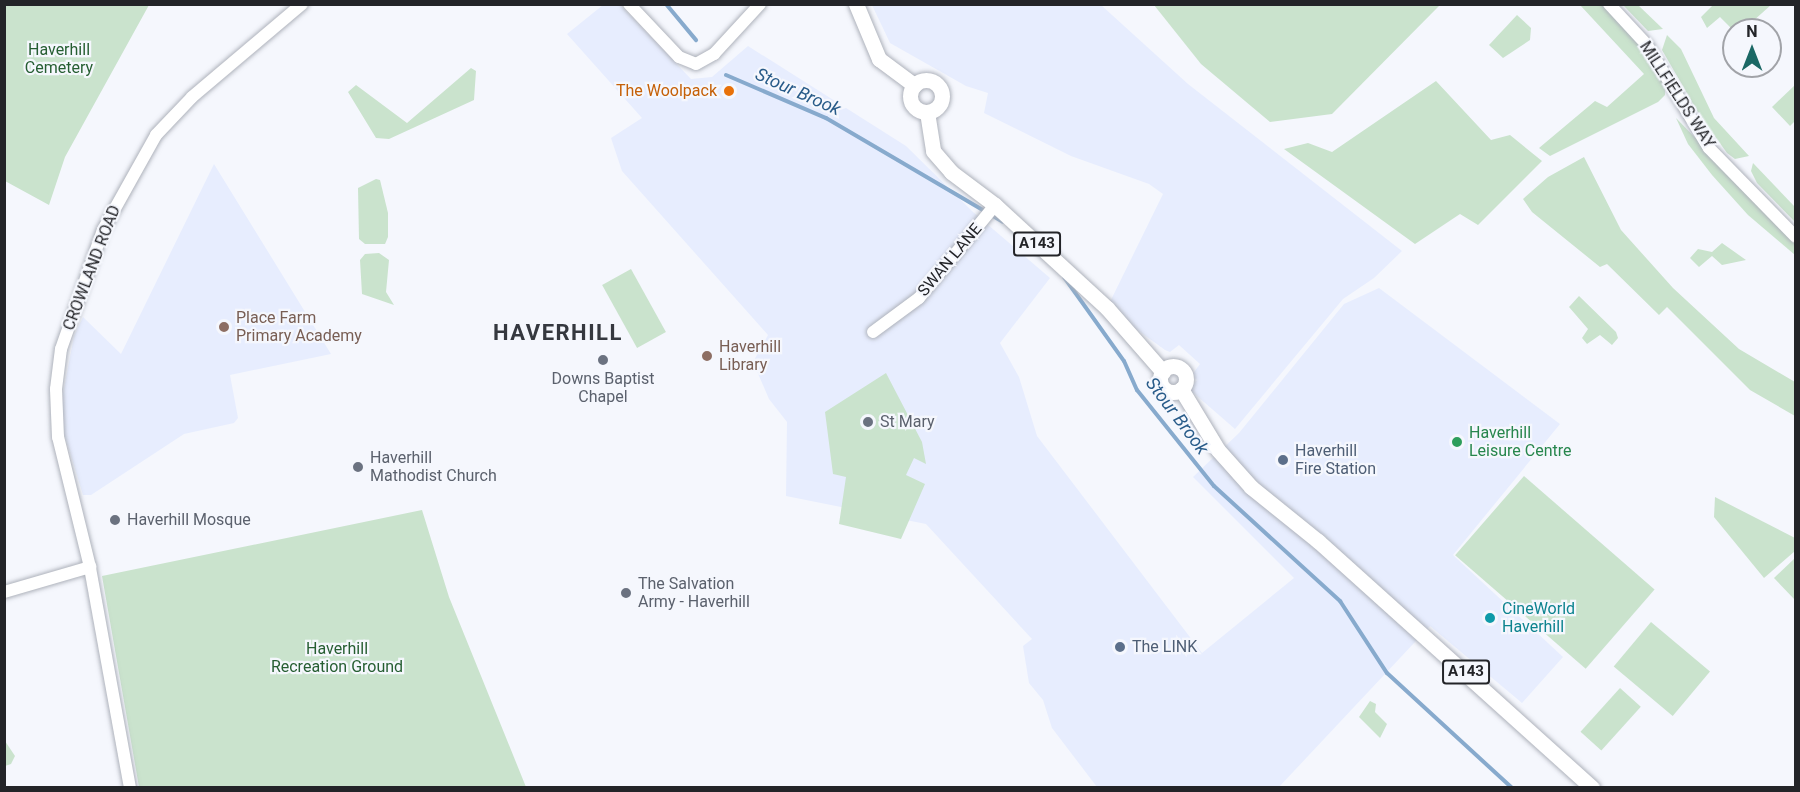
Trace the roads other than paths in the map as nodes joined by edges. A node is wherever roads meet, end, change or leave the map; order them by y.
1 (302, 4) edge
2 (629, 4) edge
3 (760, 4) edge
4 (856, 4) edge
5 (1609, 4) edge
6 (914, 85) junction
7 (927, 112) junction
8 (995, 206) junction
9 (1796, 237) edge
10 (873, 332) dead end
11 (90, 567) junction
12 (4, 592) edge
13 (130, 788) edge
14 (1592, 788) edge

1 - 11 street, CROWLAND ROAD
2 - 3 street
4 - 6 main road
5 - 9 street, MILLFIELDS WAY
6 - 7 main road, A143
6 - 7 main road
7 - 8 main road, A143
8 - 10 street, SWAN LANE
8 - 14 main road, A143
11 - 12 street
11 - 13 street, CROWLAND ROAD

